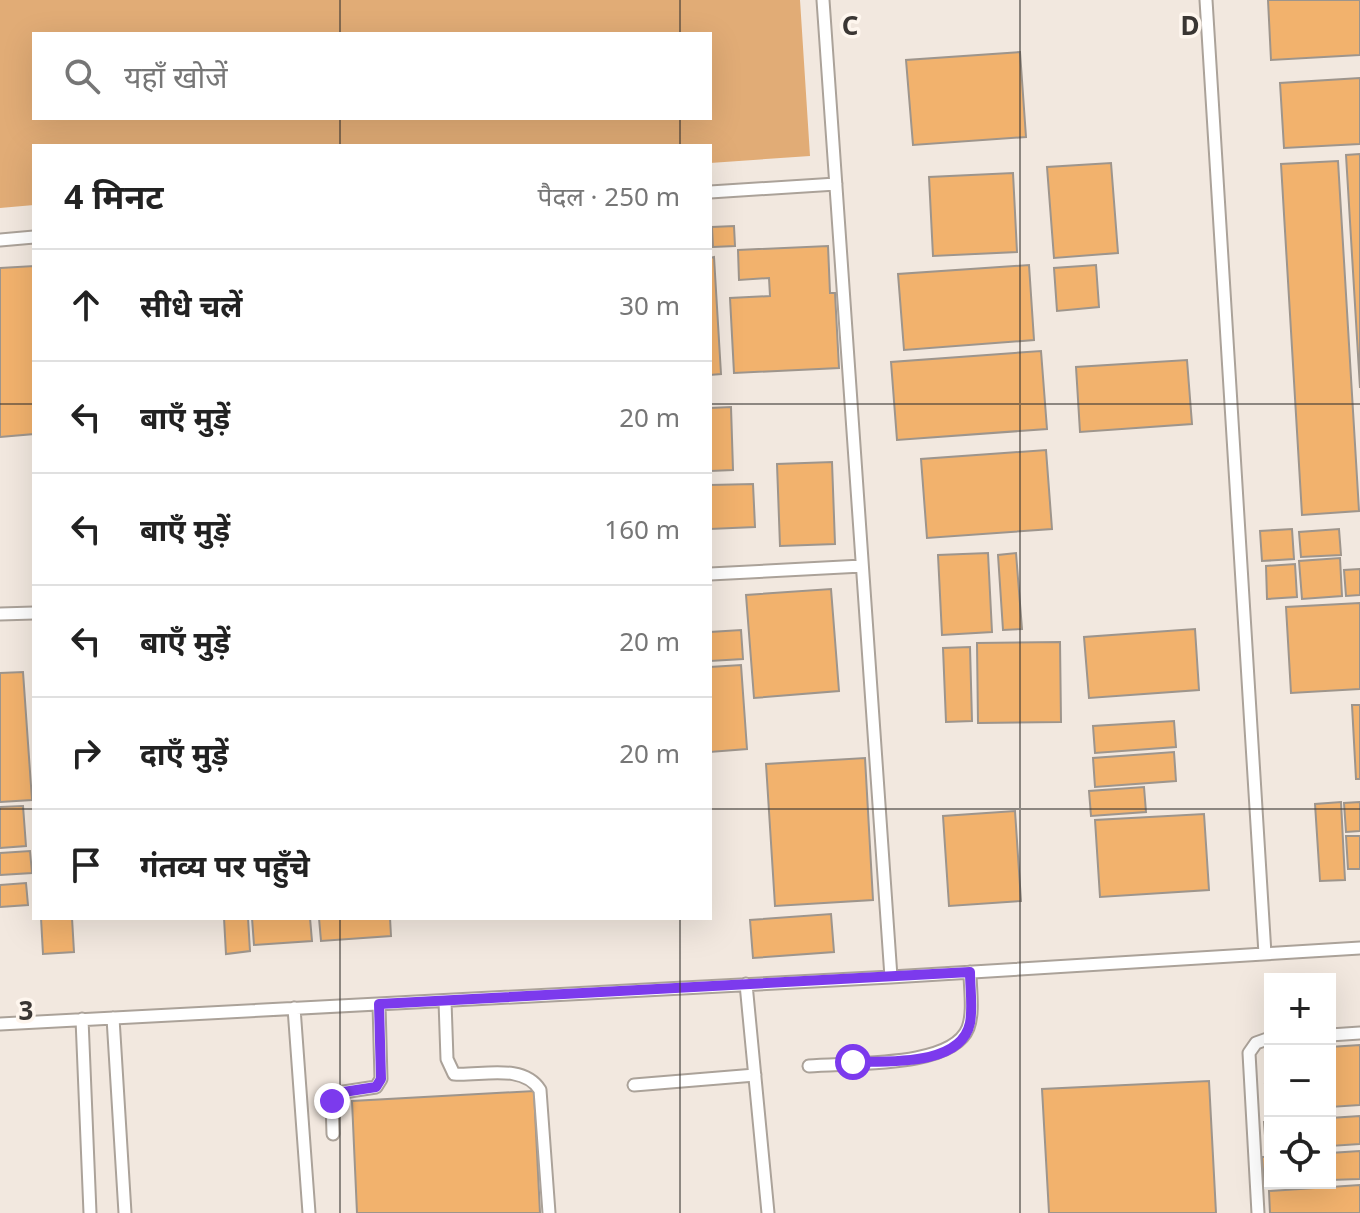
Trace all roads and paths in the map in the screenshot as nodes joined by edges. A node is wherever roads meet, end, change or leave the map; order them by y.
1 (823, 0) edge
2 (1206, 0) edge
3 (836, 184) junction
4 (712, 192) edge
5 (32, 237) edge
6 (0, 240) edge
7 (862, 566) junction
8 (712, 574) edge
9 (32, 613) edge
10 (0, 614) edge
11 (1360, 948) edge
12 (1265, 954) junction
13 (970, 972) junction
14 (891, 977) junction
15 (746, 984) junction
16 (445, 1001) junction
17 (379, 1004) junction
18 (294, 1008) junction
19 (113, 1018) junction
20 (82, 1019) junction
21 (0, 1024) edge
22 (1360, 1033) edge
23 (1336, 1035) edge
24 (1264, 1040) edge
25 (809, 1066) dead end
26 (755, 1075) junction
27 (634, 1085) dead end
28 (333, 1134) dead end
29 (90, 1213) edge
30 (125, 1213) edge
31 (309, 1213) edge
32 (549, 1213) edge
33 (768, 1213) edge
34 (1258, 1213) edge

1 - 3 lane
2 - 12 lane
3 - 4 lane
3 - 7 lane
5 - 6 lane
7 - 8 lane
7 - 14 lane
9 - 10 lane
11 - 12 lane
12 - 13 lane
13 - 14 lane
13 - 25 lane
14 - 15 lane
15 - 16 lane
15 - 26 lane
16 - 17 lane
16 - 32 lane
17 - 18 lane
17 - 28 lane
18 - 19 lane
18 - 31 lane
19 - 20 lane
19 - 30 lane
20 - 21 lane
20 - 29 lane
22 - 23 lane
24 - 34 lane
26 - 27 lane
26 - 33 lane

